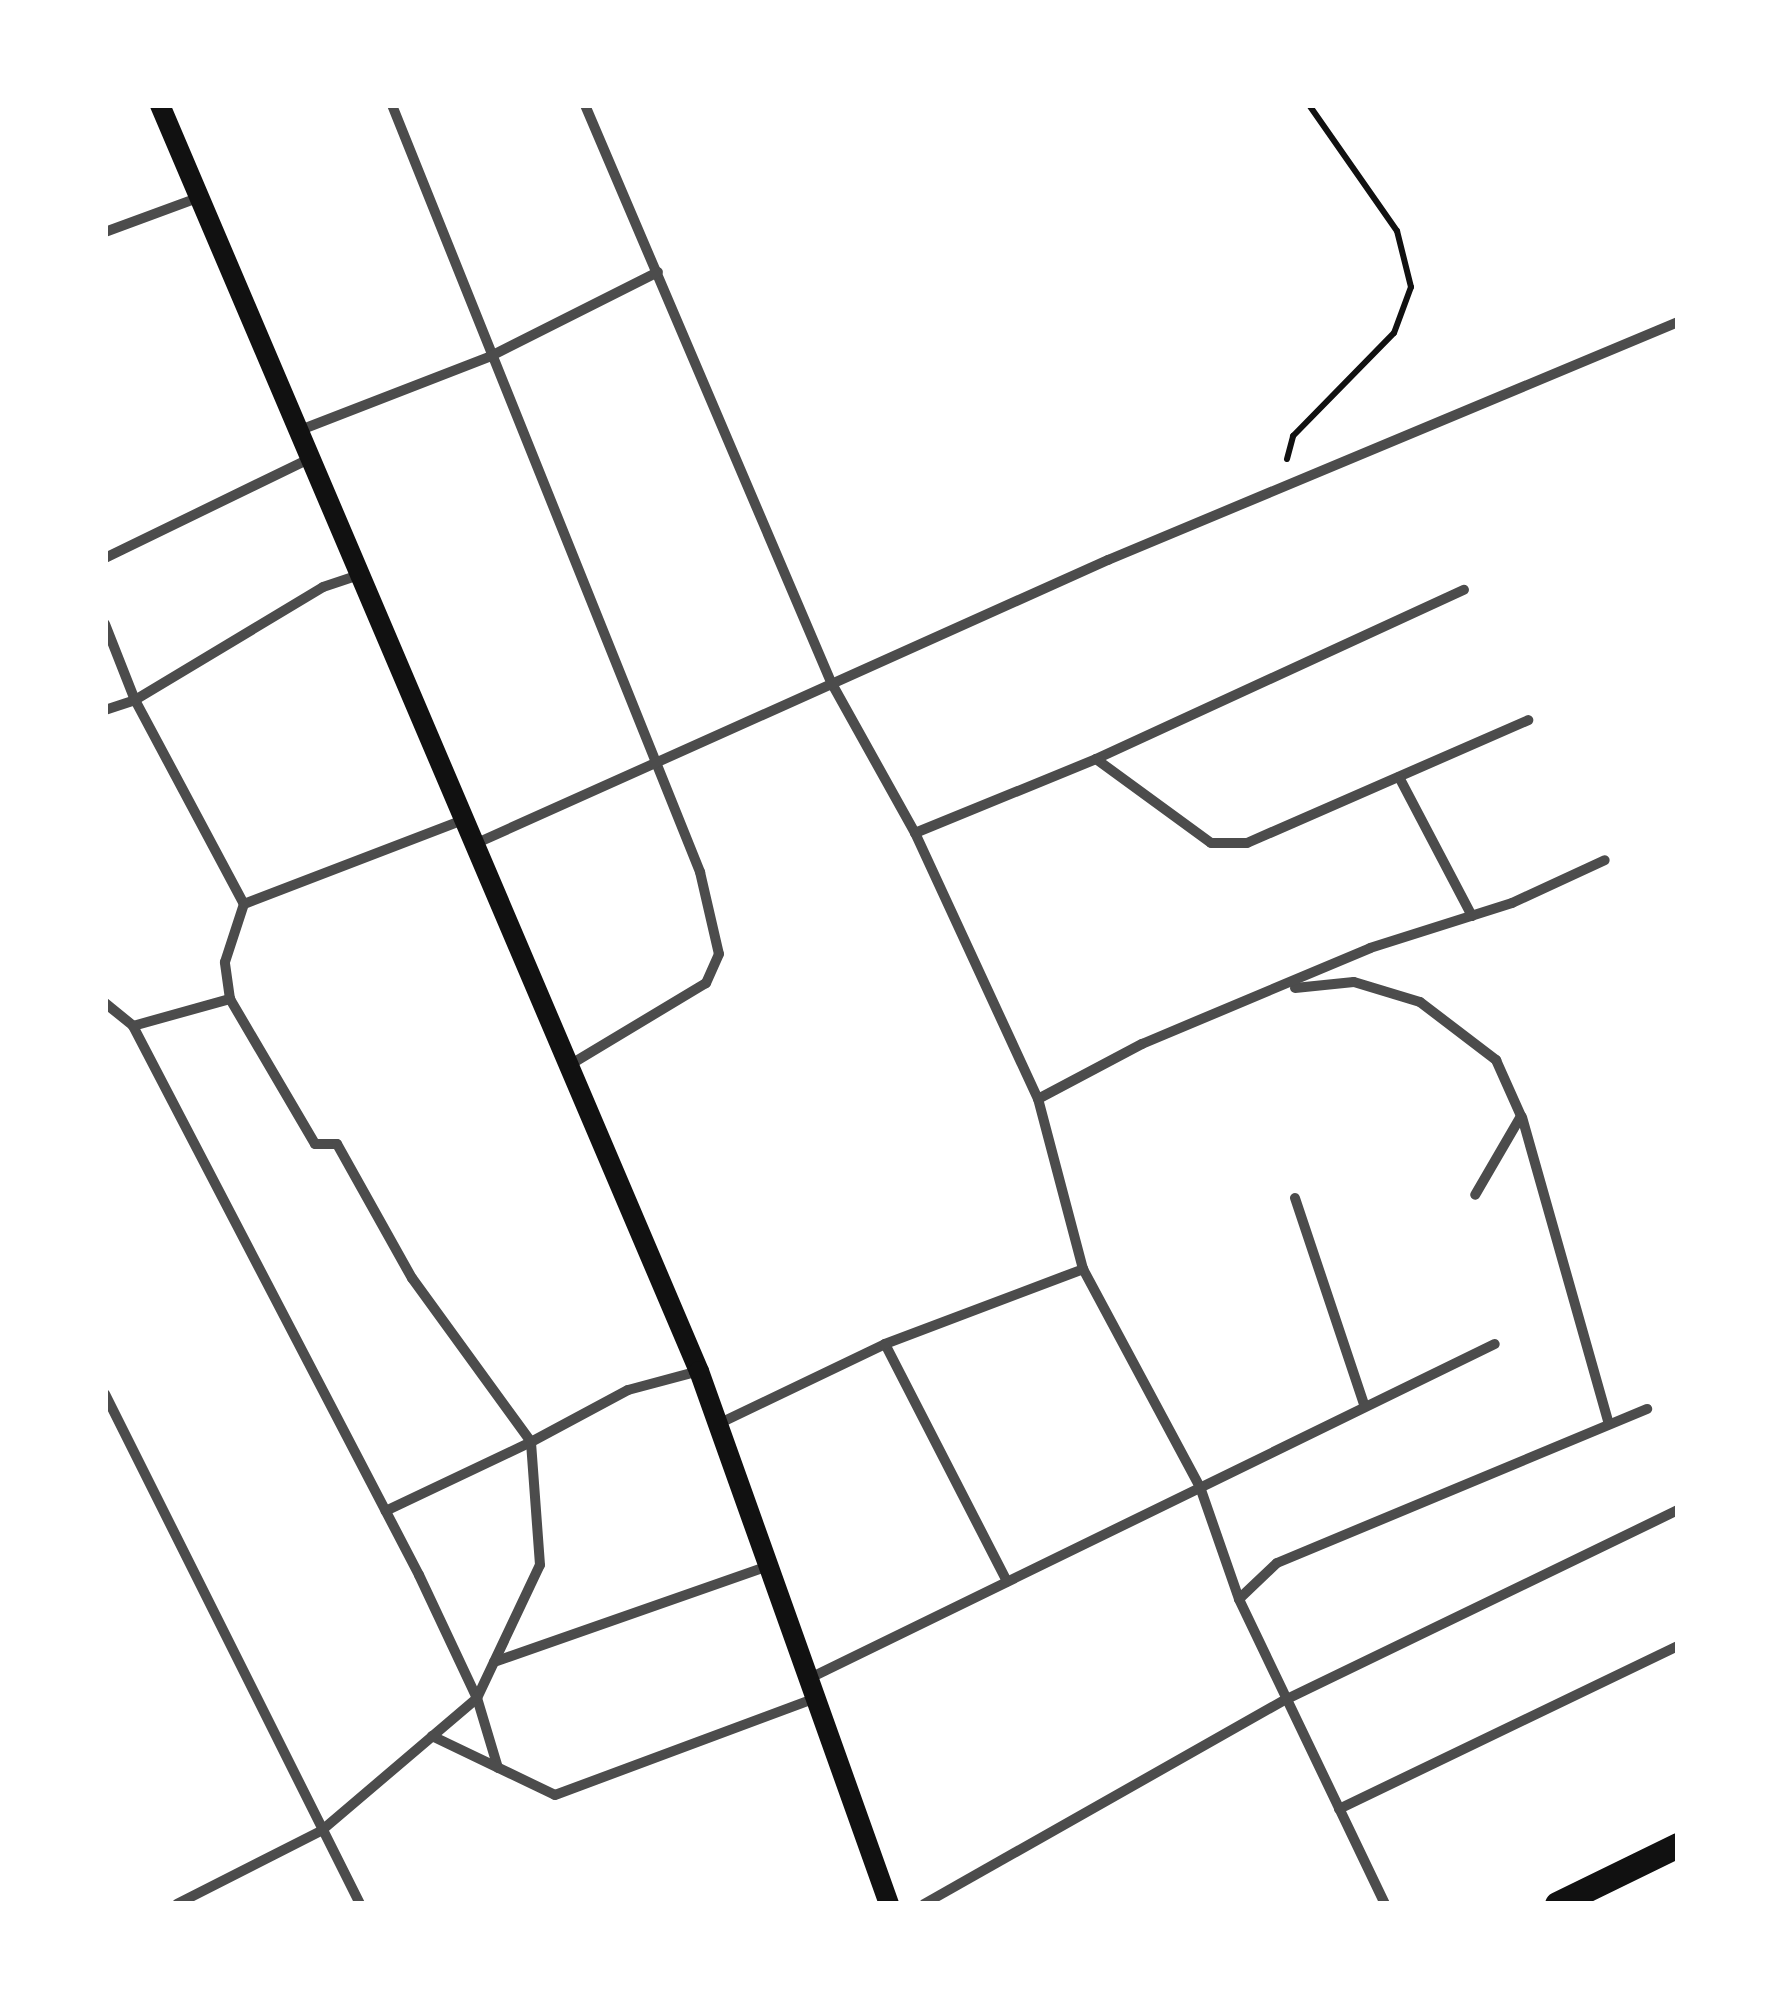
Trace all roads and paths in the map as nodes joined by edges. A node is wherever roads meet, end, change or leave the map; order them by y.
1 (160, 105) edge
2 (392, 105) edge
3 (585, 105) edge
4 (1309, 105) edge
5 (200, 198) junction
6 (105, 232) edge
7 (658, 272) junction
8 (1678, 322) edge
9 (489, 357) junction
10 (303, 428) junction
11 (312, 458) junction
12 (1280, 488) junction
13 (105, 558) edge
14 (363, 573) junction
15 (1464, 590) dead end
16 (105, 624) edge
17 (831, 682) junction
18 (135, 700) junction
19 (105, 710) edge
20 (1528, 720) dead end
21 (1096, 759) junction
22 (657, 765) junction
23 (1399, 777) junction
24 (466, 819) junction
25 (914, 833) junction
26 (477, 843) junction
27 (1605, 860) dead end
28 (244, 904) junction
29 (1472, 916) junction
30 (1284, 989) junction
31 (230, 999) junction
32 (105, 1005) edge
33 (133, 1026) junction
34 (571, 1064) junction
35 (1038, 1099) junction
36 (1521, 1116) junction
37 (1475, 1195) dead end
38 (1295, 1198) dead end
39 (1083, 1269) junction
40 (885, 1344) junction
41 (1495, 1344) dead end
42 (699, 1371) junction
43 (105, 1394) edge
44 (1365, 1407) junction
45 (1646, 1409) dead end
46 (1610, 1424) junction
47 (714, 1426) junction
48 (531, 1442) junction
49 (1200, 1488) junction
50 (1678, 1510) edge
51 (386, 1511) junction
52 (765, 1567) junction
53 (1008, 1582) junction
54 (1240, 1599) junction
55 (1678, 1646) edge
56 (494, 1662) junction
57 (809, 1690) junction
58 (477, 1698) junction
59 (1288, 1698) junction
60 (432, 1736) junction
61 (498, 1768) junction
62 (1339, 1809) junction
63 (321, 1832) junction
64 (1678, 1845) edge
65 (177, 1904) edge
66 (360, 1904) edge
67 (889, 1904) edge
68 (924, 1904) edge
69 (1385, 1904) edge
70 (1556, 1904) edge

1 - 5 main road
2 - 9 street
3 - 7 street
4 - 12 path
5 - 6 street
5 - 10 main road
7 - 9 street
7 - 17 street
8 - 12 street
9 - 10 street
9 - 22 street
10 - 11 main road
11 - 13 street
11 - 14 main road
12 - 17 street
14 - 18 street
14 - 24 main road
15 - 21 street
16 - 18 street
17 - 22 street
17 - 25 street
18 - 19 street
18 - 28 street
20 - 23 street
21 - 23 street
21 - 25 street
22 - 26 street
22 - 34 street
23 - 29 street
24 - 26 main road
24 - 28 street
25 - 35 street
26 - 34 main road
27 - 29 street
28 - 31 street
29 - 30 street
30 - 35 street
30 - 36 street
31 - 33 street
31 - 48 street
32 - 33 street
33 - 51 street
34 - 42 main road
35 - 39 street
36 - 37 street
36 - 46 street
38 - 44 street
39 - 40 street
39 - 49 street
40 - 47 street
40 - 53 street
41 - 44 street
42 - 47 main road
42 - 48 street
43 - 63 street
44 - 49 street
45 - 46 street
46 - 54 street
47 - 52 main road
48 - 51 street
48 - 56 street
49 - 53 street
49 - 54 street
50 - 59 street
51 - 58 street
52 - 56 street
52 - 57 main road
53 - 57 street
54 - 59 street
55 - 62 street
56 - 58 street
57 - 61 street
57 - 67 main road
58 - 60 street
58 - 61 street
59 - 62 street
59 - 68 street
60 - 61 street
60 - 63 street
62 - 69 street
63 - 65 street
63 - 66 street
64 - 70 main road

